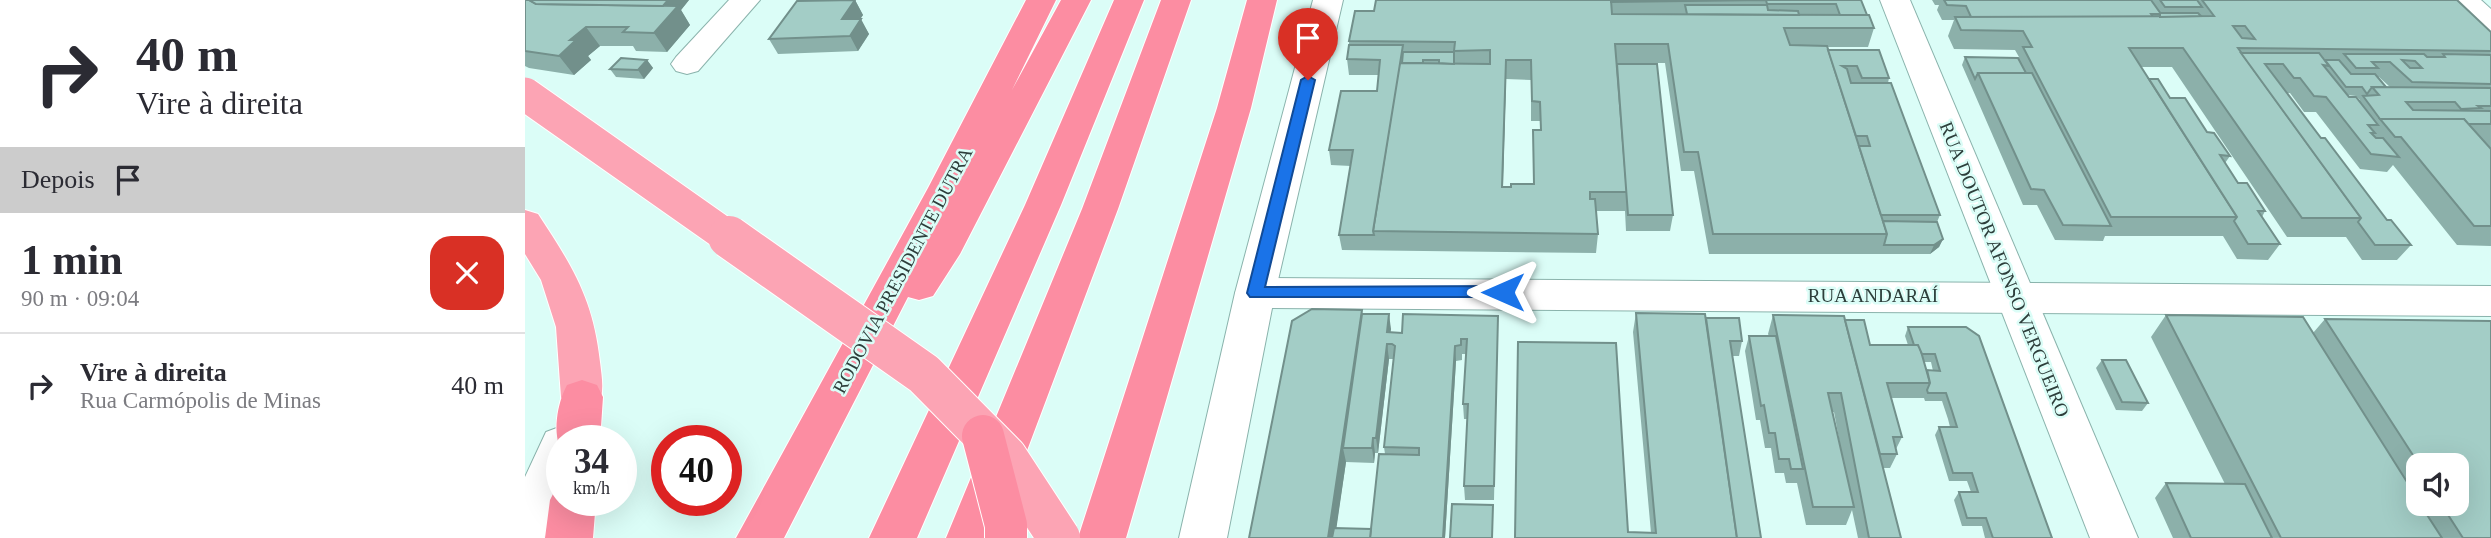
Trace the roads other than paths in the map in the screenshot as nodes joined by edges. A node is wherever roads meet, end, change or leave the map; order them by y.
1 (745, 0) edge
2 (1041, 0) edge
3 (1076, 0) edge
4 (1129, 0) edge
5 (1176, 0) edge
6 (1262, 0) edge
7 (1328, 0) edge
8 (1895, 0) edge
9 (2464, 0) edge
10 (2491, 26) edge
11 (687, 64) dead end
12 (525, 94) edge
13 (525, 223) edge
14 (1255, 293) junction
15 (2016, 296) junction
16 (2491, 301) edge
17 (582, 397) junction
18 (570, 425) edge
19 (579, 425) edge
20 (983, 436) junction
21 (807, 449) junction
22 (546, 481) edge
23 (571, 516) edge
24 (525, 528) edge
25 (569, 538) edge
26 (760, 538) edge
27 (893, 538) edge
28 (970, 538) edge
29 (1006, 538) edge
30 (1059, 538) edge
31 (1102, 538) edge
32 (1203, 538) edge
33 (2114, 538) edge

1 - 11 street
2 - 21 highway, RODOVIA PRESIDENTE DUTRA
3 - 21 highway
4 - 27 highway
5 - 28 highway
6 - 31 highway
7 - 14 street
8 - 15 street, RUA DOUTOR AFONSO VERGUEIRO
9 - 10 street
12 - 20 highway, bridge
13 - 17 highway
14 - 15 street, RUA ANDARAÍ
14 - 32 street
15 - 16 street, RUA ANDARAÍ
15 - 33 street, RUA DOUTOR AFONSO VERGUEIRO
17 - 18 street
17 - 19 highway
20 - 29 highway, bridge
20 - 30 highway, bridge
21 - 26 highway, RODOVIA PRESIDENTE DUTRA
22 - 24 street
23 - 25 highway

